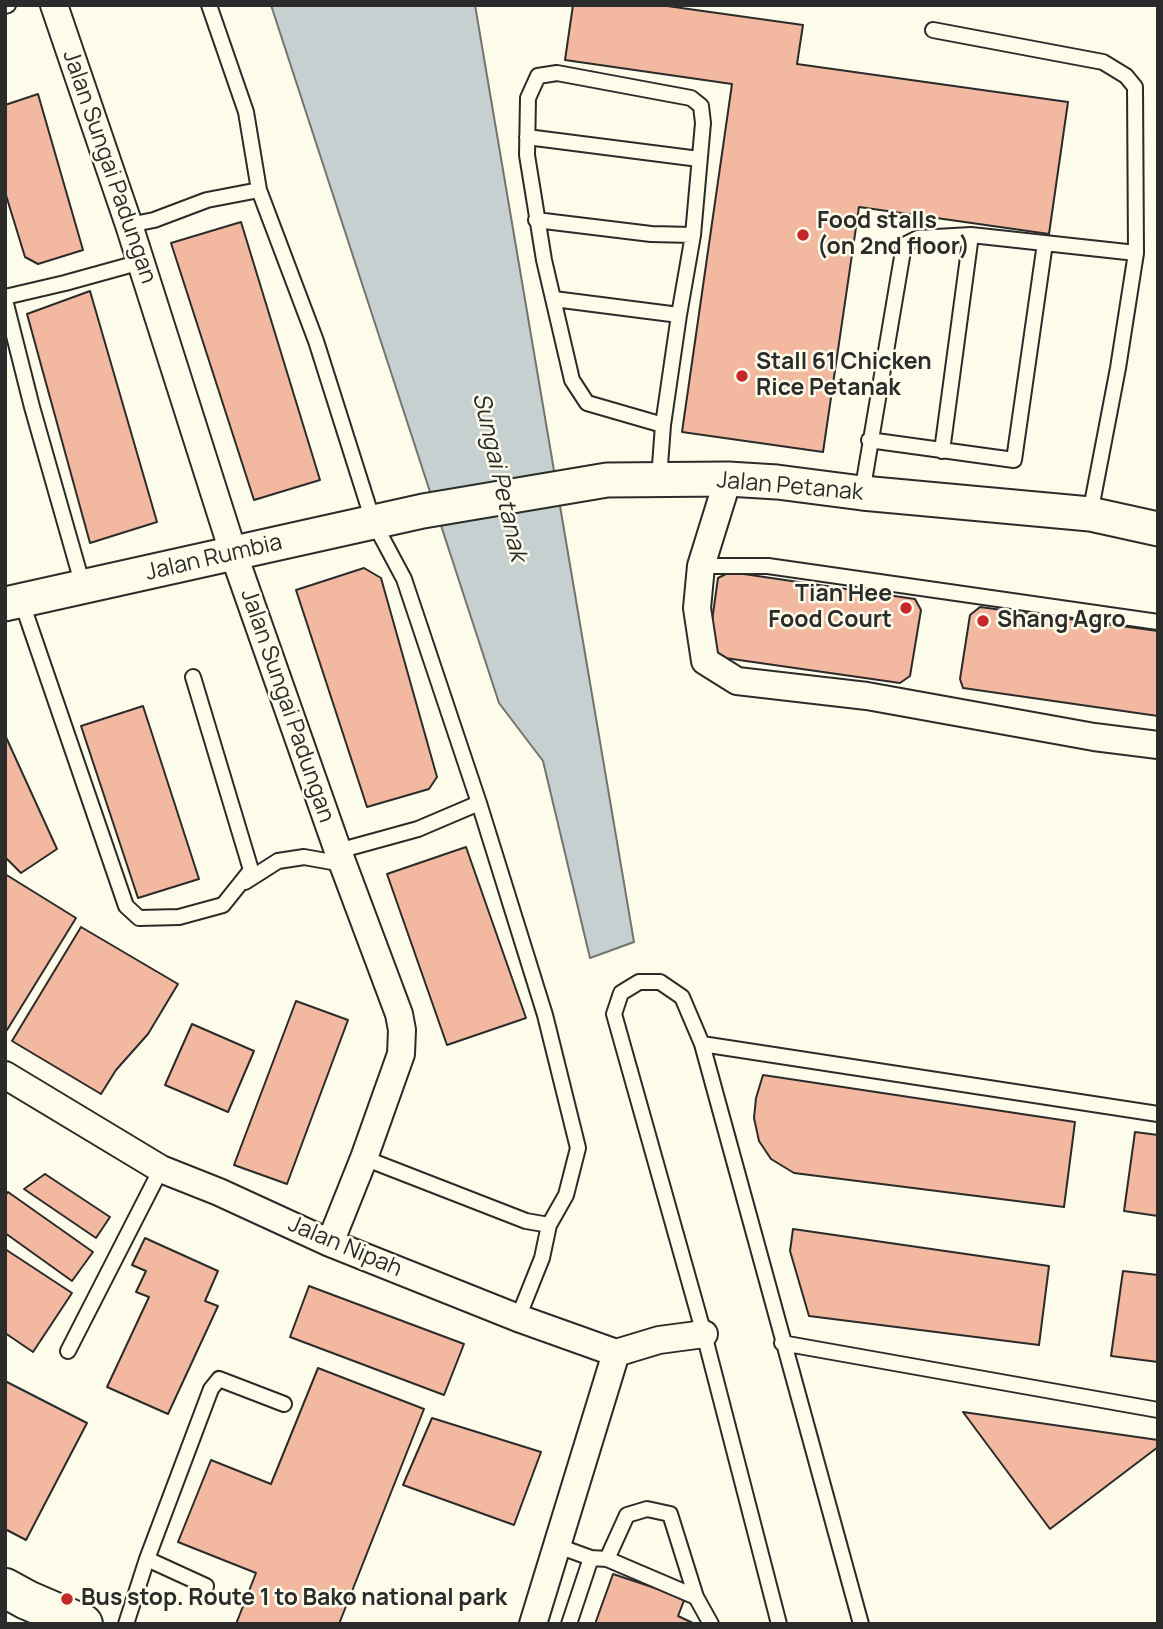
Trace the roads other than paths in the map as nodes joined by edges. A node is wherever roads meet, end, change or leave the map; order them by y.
1 (54, 5) edge
2 (209, 5) edge
3 (933, 30) dead end
4 (527, 136) junction
5 (699, 159) junction
6 (259, 190) junction
7 (536, 220) junction
8 (129, 225) junction
9 (693, 235) junction
10 (971, 235) junction
11 (1045, 243) junction
12 (1136, 253) junction
13 (141, 262) junction
14 (5, 299) edge
15 (554, 299) junction
16 (679, 315) junction
17 (663, 425) junction
18 (869, 440) junction
19 (942, 451) junction
20 (659, 479) junction
21 (727, 479) junction
22 (862, 494) junction
23 (423, 510) joint
24 (1090, 514) junction
25 (373, 521) junction
26 (1158, 529) edge
27 (234, 555) junction
28 (701, 566) junction
29 (83, 587) junction
30 (13, 602) edge
31 (1158, 622) edge
32 (192, 677) dead end
33 (1158, 745) edge
34 (478, 803) junction
35 (341, 858) junction
36 (238, 886) junction
37 (702, 1044) junction
38 (5, 1075) edge
39 (1158, 1114) edge
40 (364, 1158) junction
41 (161, 1169) junction
42 (549, 1225) junction
43 (330, 1242) junction
44 (518, 1318) junction
45 (704, 1334) junction
46 (782, 1343) junction
47 (68, 1351) dead end
48 (616, 1353) junction
49 (284, 1404) dead end
50 (1158, 1410) edge
51 (558, 1546) junction
52 (590, 1558) junction
53 (147, 1559) junction
54 (607, 1559) junction
55 (206, 1586) dead end
56 (5, 1588) edge
57 (696, 1597) junction
58 (83, 1624) edge
59 (127, 1624) edge
60 (533, 1624) edge
61 (569, 1624) edge
62 (711, 1624) edge
63 (779, 1624) edge
64 (861, 1624) edge

1 - 8 street, Jalan Sungai Padungan
2 - 6 lane
3 - 12 lane
4 - 5 lane
4 - 5 lane
4 - 7 lane
5 - 9 lane
6 - 8 lane
6 - 25 lane
7 - 9 lane
7 - 15 lane
8 - 13 street, Jalan Sungai Padungan
9 - 16 lane
10 - 11 lane
10 - 18 lane
10 - 19 lane
11 - 12 lane
11 - 19 lane
12 - 24 lane
13 - 14 lane
13 - 27 street, Jalan Sungai Padungan
14 - 29 lane
15 - 16 lane
15 - 17 lane
16 - 17 lane
17 - 20 lane
18 - 19 lane
18 - 22 lane
20 - 21 street, Jalan Petanak
20 - 23 street, Jalan Petanak
21 - 22 street, Jalan Petanak
21 - 28 street
22 - 24 street, Jalan Petanak
23 - 25 street, Jalan Rumbia
24 - 26 street, Jalan Petanak
25 - 27 street, Jalan Rumbia
25 - 34 lane
27 - 29 street, Jalan Rumbia
27 - 35 street, Jalan Sungai Padungan
28 - 31 lane
28 - 33 street
29 - 30 street, Jalan Rumbia
30 - 36 lane
32 - 36 lane
34 - 35 lane
34 - 42 lane
35 - 36 lane
35 - 40 street, Jalan Sungai Padungan
37 - 39 lane
37 - 45 lane
37 - 46 lane
38 - 41 street, Jalan Nipah
40 - 42 lane
40 - 43 street, Jalan Sungai Padungan
41 - 43 street, Jalan Nipah
41 - 47 lane
42 - 44 lane
43 - 44 street, Jalan Nipah
44 - 48 street, Jalan Nipah
45 - 48 street
45 - 63 lane
46 - 50 lane
46 - 64 lane
48 - 51 street
49 - 53 lane
51 - 52 lane
51 - 60 street
52 - 54 lane
52 - 61 lane
53 - 55 lane
53 - 59 lane
54 - 57 lane
54 - 57 lane
56 - 58 main road
57 - 62 lane

